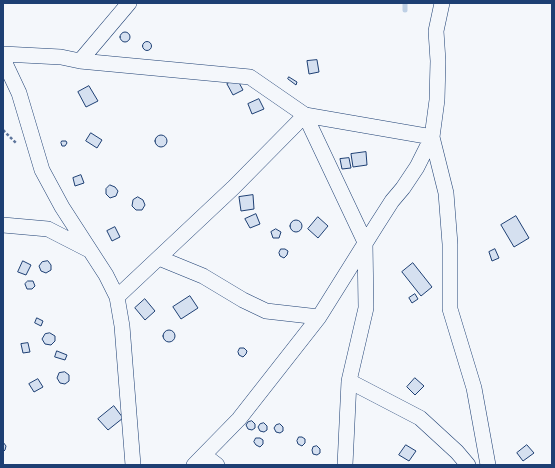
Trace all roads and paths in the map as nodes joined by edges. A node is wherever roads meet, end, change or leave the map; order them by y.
1 (129, 3) edge
2 (442, 3) edge
3 (3, 54) edge
4 (3, 59) edge
5 (80, 61) junction
6 (305, 115) junction
7 (432, 137) junction
8 (3, 225) edge
9 (365, 242) junction
10 (90, 251) junction
11 (159, 258) junction
12 (117, 297) junction
13 (319, 317) junction
14 (349, 381) junction
15 (199, 460) edge
16 (133, 465) edge
17 (217, 465) edge
18 (345, 465) edge
19 (468, 465) edge
20 (488, 465) edge

1 - 5 street
2 - 7 street
3 - 5 street
4 - 10 street
5 - 6 street
6 - 7 street
6 - 9 street
6 - 11 street
7 - 9 street
7 - 20 street
8 - 10 street
9 - 13 street
9 - 14 street
10 - 12 street
11 - 12 street
11 - 13 street
12 - 16 street
13 - 15 street
14 - 18 street
14 - 19 street
15 - 17 street

